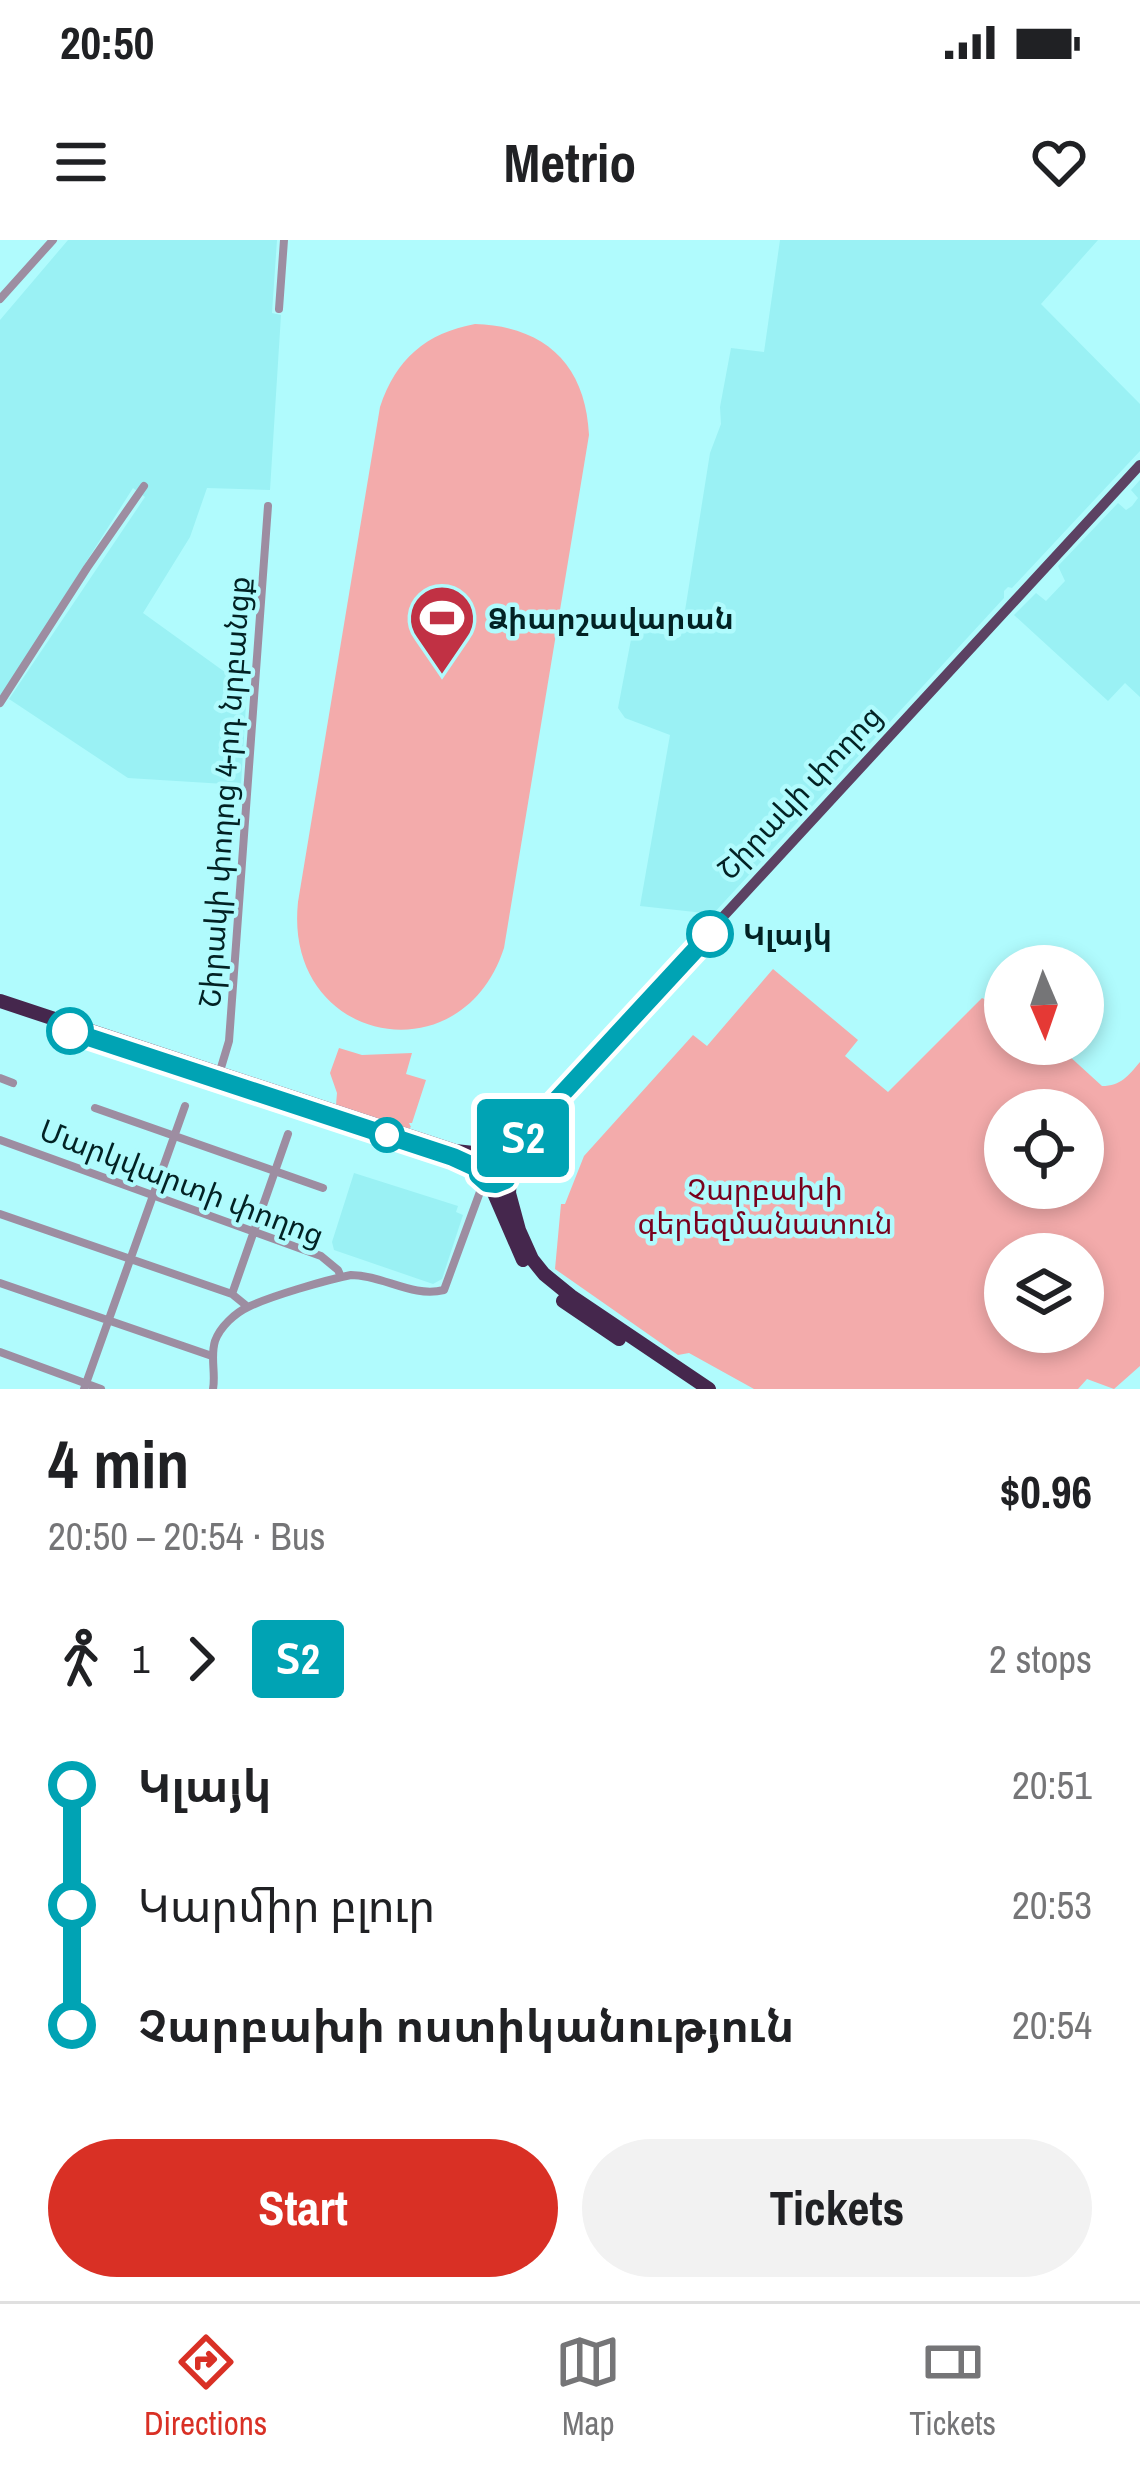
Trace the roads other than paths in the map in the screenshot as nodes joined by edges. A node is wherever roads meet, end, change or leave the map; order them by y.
1 (53, 240) edge
2 (284, 240) edge
3 (0, 299) edge
4 (279, 309) dead end
5 (1140, 466) edge
6 (144, 486) dead end
7 (268, 506) dead end
8 (0, 703) edge
9 (0, 1004) edge
10 (219, 1077) junction
11 (0, 1078) edge
12 (13, 1083) dead end
13 (185, 1106) dead end
14 (94, 1108) dead end
15 (288, 1134) dead end
16 (176, 1136) junction
17 (0, 1140) edge
18 (485, 1167) junction
19 (510, 1171) junction
20 (274, 1172) junction
21 (323, 1187) dead end
22 (154, 1197) junction
23 (0, 1214) edge
24 (255, 1233) junction
25 (130, 1260) junction
26 (341, 1277) junction
27 (0, 1283) edge
28 (232, 1294) junction
29 (248, 1307) junction
30 (110, 1322) junction
31 (0, 1352) edge
32 (212, 1356) junction
33 (85, 1386) edge
34 (101, 1389) edge
35 (213, 1389) edge
36 (693, 1389) edge
37 (709, 1389) edge

1 - 3 street
2 - 4 street
5 - 18 main road, Շիրակի փողոց
5 - 19 main road, Շիրակի փողոց
6 - 8 street
7 - 10 street, Շիրակի փողոց 4-րդ նրբանցք
9 - 10 highway
10 - 18 highway
11 - 12 street
13 - 16 street
14 - 16 street
15 - 20 street
16 - 20 street
16 - 22 street
17 - 22 street, Մարկվարտի փողոց
18 - 19 highway
18 - 19 highway
18 - 26 street
18 - 36 highway
19 - 37 highway
20 - 21 street
20 - 24 street
22 - 24 street, Մարկվարտի փողոց
22 - 25 street
23 - 25 street
24 - 26 street, Մարկվարտի փողոց
24 - 28 street
25 - 28 street
25 - 30 street
26 - 29 street
27 - 30 street
28 - 29 street
29 - 32 street
30 - 32 street
30 - 33 street
31 - 33 street
32 - 35 street
33 - 34 street

